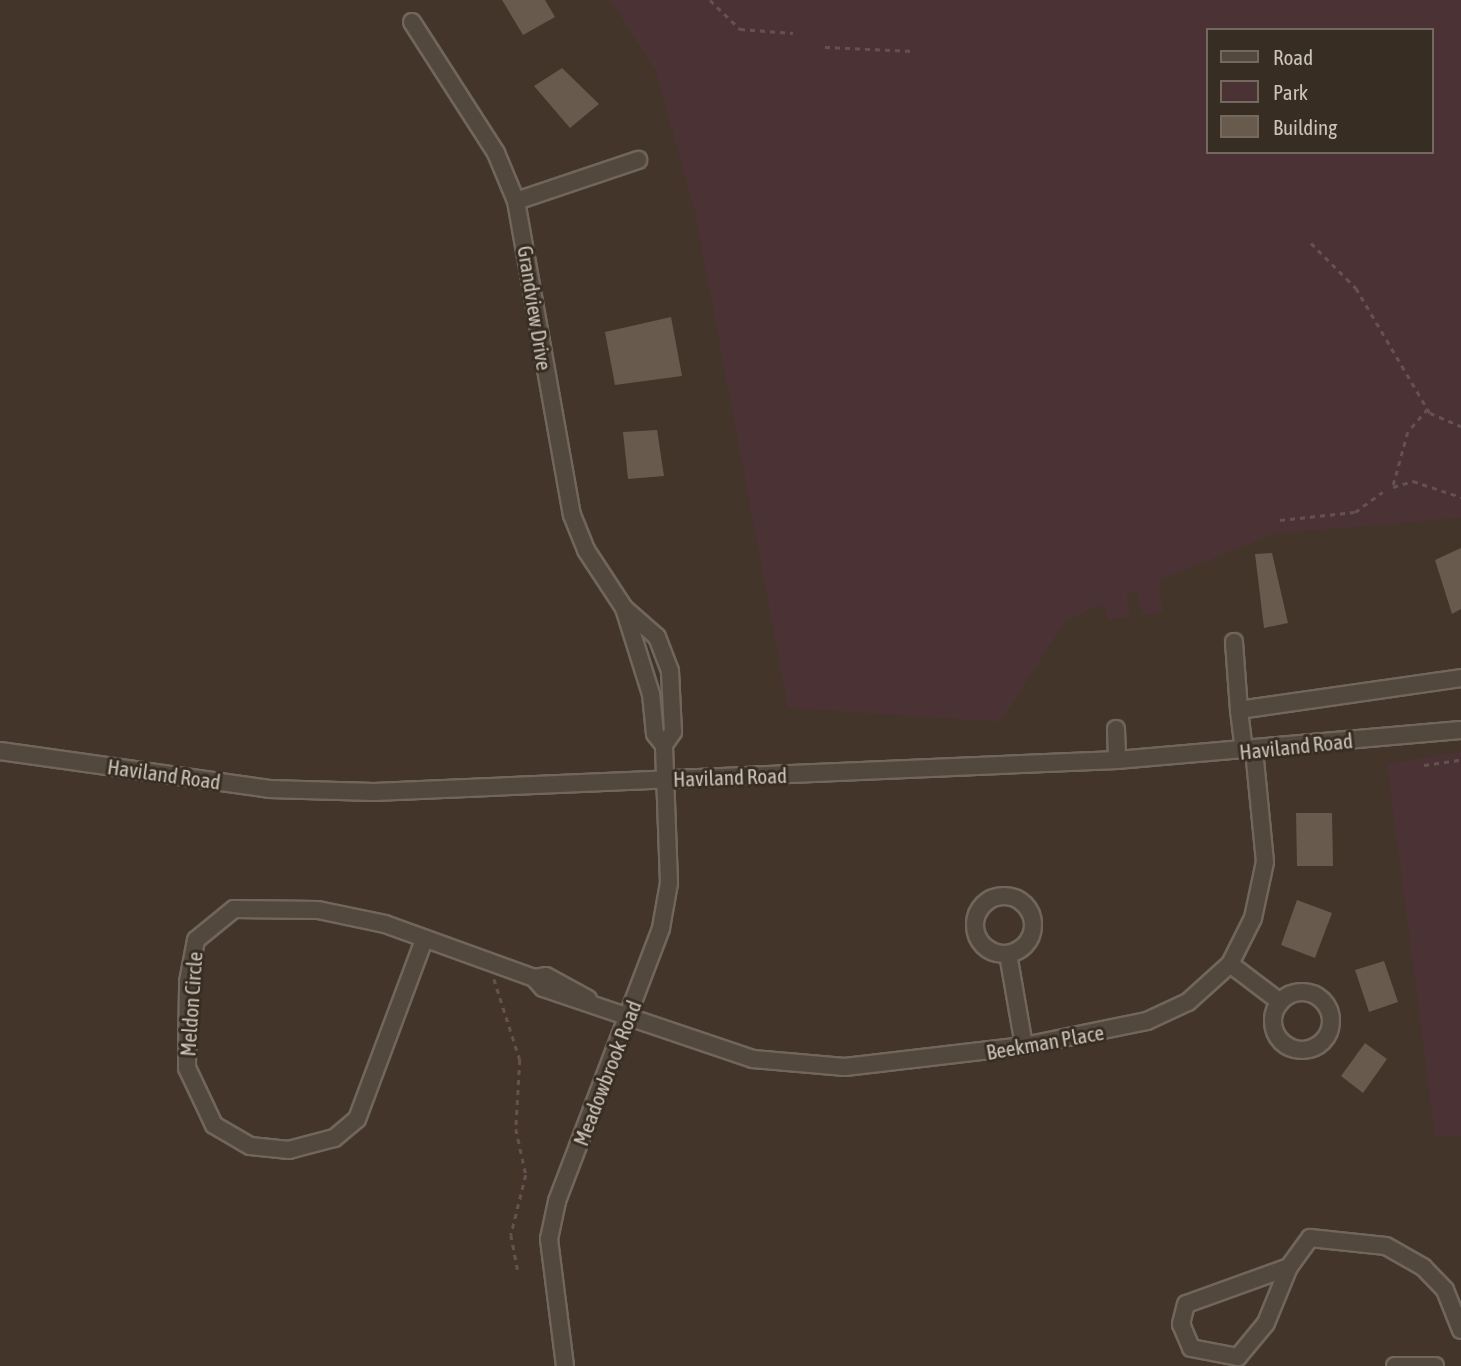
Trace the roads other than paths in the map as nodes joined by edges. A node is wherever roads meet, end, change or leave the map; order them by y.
1 (412, 22) dead end
2 (638, 160) dead end
3 (516, 201) junction
4 (624, 608) junction
5 (1234, 642) dead end
6 (1461, 678) edge
7 (1239, 710) junction
8 (1116, 729) dead end
9 (1461, 730) edge
10 (664, 745) junction
11 (0, 751) edge
12 (1249, 751) junction
13 (1117, 760) junction
14 (668, 779) junction
15 (424, 940) junction
16 (1008, 954) dead end
17 (1230, 964) junction
18 (1280, 1002) dead end
19 (628, 1014) junction
20 (1024, 1046) junction
21 (1289, 1267) junction
22 (1461, 1330) edge
23 (565, 1366) edge
24 (1395, 1366) edge
25 (1425, 1366) edge

1 - 3 street, Grandview Drive
2 - 3 street
3 - 4 street, Grandview Drive
4 - 10 street, Grandview Drive
4 - 10 street, Grandview Drive
5 - 7 street, Beekman Place
6 - 7 street
7 - 12 street, Beekman Place
8 - 13 street
9 - 12 street, Haviland Road
10 - 14 street, Meadowbrook Road
11 - 14 street, Haviland Road
12 - 13 street, Haviland Road
12 - 17 street, Beekman Place
13 - 14 street, Haviland Road
14 - 19 street, Meadowbrook Road
15 - 15 street, Meldon Circle
15 - 19 street, Meldon Circle
16 - 20 street
17 - 18 street
17 - 20 street, Beekman Place
19 - 20 street, Beekman Place
19 - 23 street, Meadowbrook Road
21 - 21 street
21 - 22 street
24 - 25 street

